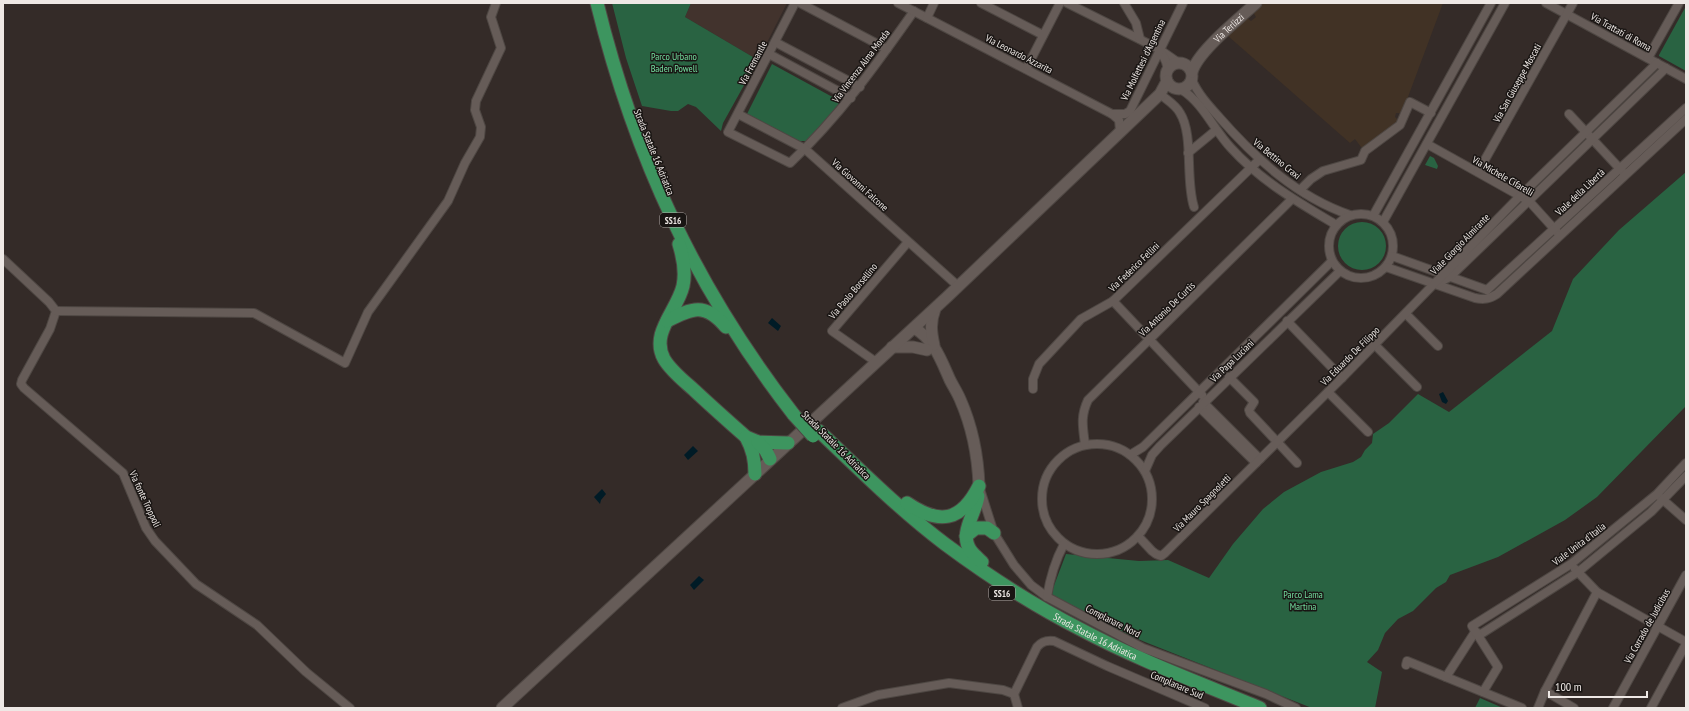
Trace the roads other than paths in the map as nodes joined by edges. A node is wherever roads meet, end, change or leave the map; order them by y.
1 (496, 3) edge
2 (597, 3) edge
3 (606, 3) edge
4 (796, 3) edge
5 (800, 3) edge
6 (898, 3) edge
7 (934, 3) edge
8 (981, 3) edge
9 (1060, 3) edge
10 (1067, 3) edge
11 (1124, 3) edge
12 (1183, 3) edge
13 (1256, 3) edge
14 (1491, 3) edge
15 (1505, 3) edge
16 (1546, 3) edge
17 (1573, 3) edge
18 (1679, 3) edge
19 (914, 11) junction
20 (1567, 14) junction
21 (927, 18) junction
22 (1043, 35) junction
23 (1140, 39) junction
24 (775, 42) junction
25 (1159, 48) junction
26 (888, 49) junction
27 (769, 54) junction
28 (1202, 54) junction
29 (1648, 58) junction
30 (1461, 59) junction
31 (1180, 63) junction
32 (1657, 63) junction
33 (1471, 64) junction
34 (1666, 68) junction
35 (1026, 69) junction
36 (1192, 76) junction
37 (1686, 79) edge
38 (1171, 83) junction
39 (860, 87) junction
40 (1160, 94) junction
41 (851, 98) junction
42 (1133, 104) junction
43 (1686, 108) edge
44 (1433, 109) junction
45 (1445, 112) junction
46 (738, 114) junction
47 (1112, 114) junction
48 (1569, 114) dead end
49 (1686, 119) edge
50 (1216, 130) junction
51 (1120, 131) junction
52 (728, 132) joint
53 (1586, 132) junction
54 (1593, 139) junction
55 (1427, 144) junction
56 (805, 149) junction
57 (1188, 154) junction
58 (1259, 160) junction
59 (1251, 168) junction
60 (1478, 172) junction
61 (1623, 172) junction
62 (1300, 190) junction
63 (1520, 196) junction
64 (663, 199) junction
65 (1292, 199) junction
66 (1529, 201) junction
67 (1194, 207) dead end
68 (1350, 215) junction
69 (1373, 216) junction
70 (1383, 222) junction
71 (1335, 226) junction
72 (1555, 229) junction
73 (1561, 235) junction
74 (908, 242) junction
75 (1392, 256) junction
76 (3, 259) edge
77 (1332, 261) junction
78 (1386, 267) junction
79 (1340, 271) junction
80 (1447, 276) junction
81 (1436, 284) junction
82 (958, 286) junction
83 (1488, 294) junction
84 (1113, 300) junction
85 (936, 307) junction
86 (56, 311) junction
87 (1406, 314) junction
88 (667, 321) junction
89 (1287, 321) junction
90 (1268, 324) junction
91 (914, 328) junction
92 (1276, 332) junction
93 (1150, 340) junction
94 (1375, 345) junction
95 (1438, 346) dead end
96 (892, 347) junction
97 (931, 348) junction
98 (876, 362) junction
99 (760, 369) junction
100 (1229, 377) junction
101 (1342, 378) junction
102 (1417, 388) dead end
103 (1033, 389) dead end
104 (1199, 392) junction
105 (1328, 392) junction
106 (1203, 403) junction
107 (798, 412) junction
108 (1368, 432) dead end
109 (816, 433) junction
110 (1278, 442) junction
111 (788, 443) junction
112 (755, 445) junction
113 (1085, 445) junction
114 (1130, 455) junction
115 (770, 460) junction
116 (1258, 461) junction
117 (1297, 463) dead end
118 (1686, 463) edge
119 (1144, 471) junction
120 (755, 474) junction
121 (865, 475) junction
122 (1686, 476) edge
123 (979, 486) junction
124 (1657, 494) junction
125 (1664, 500) junction
126 (1686, 520) edge
127 (994, 533) junction
128 (966, 536) junction
129 (1138, 536) junction
130 (1064, 544) junction
131 (1571, 564) junction
132 (1578, 572) junction
133 (1686, 575) edge
134 (1010, 588) junction
135 (1597, 592) junction
136 (1047, 598) junction
137 (1658, 626) junction
138 (1473, 629) junction
139 (1686, 643) edge
140 (1406, 664) dead end
141 (1446, 677) junction
142 (1545, 691) junction
143 (1483, 692) junction
144 (1014, 694) junction
145 (350, 708) edge
146 (502, 708) edge
147 (842, 708) edge
148 (1018, 708) edge
149 (1206, 708) edge
150 (1239, 708) edge
151 (1260, 708) edge
152 (1296, 708) edge
153 (1522, 708) edge
154 (1538, 708) edge
155 (1574, 708) edge
156 (1614, 708) edge
157 (1651, 708) edge

1 - 86 street
2 - 64 highway, Strada Statale 16 Adriatica / SS16
3 - 107 highway, Strada Statale 16 Adriatica / SS16
4 - 24 street, Via Fremantle
5 - 26 street
6 - 19 street, Via Leonardo Azzarita
7 - 21 street
8 - 22 street
9 - 22 street
10 - 23 street
11 - 23 street
12 - 25 street, Via Molfettesi d'Argentina
13 - 28 main road, Via Terlizzi
14 - 30 street
15 - 33 street
16 - 20 street, Via Trattati di Roma
17 - 20 street, Via San Giuseppe Moscati
18 - 29 street
19 - 21 street, Via Leonardo Azzarita
19 - 26 street, Via Vincenza Alma Monda
20 - 29 street, Via Trattati di Roma
20 - 60 street, Via San Giuseppe Moscati
21 - 35 street, Via Leonardo Azzarita
22 - 35 street
23 - 25 street
24 - 27 street, Via Fremantle
24 - 39 street
25 - 31 street
25 - 38 street
25 - 42 street, Via Molfettesi d'Argentina
26 - 39 street, Via Vincenza Alma Monda
27 - 41 street
27 - 46 street, Via Fremantle
28 - 31 main road, Via Terlizzi
28 - 36 main road, Via Terlizzi
29 - 32 street, Via Trattati di Roma
30 - 33 street
30 - 44 street
31 - 36 main road
31 - 38 main road, Via Terlizzi
32 - 34 street, Via Trattati di Roma
32 - 53 street, Viale Giorgio Almirante
33 - 45 street
34 - 37 street, Via Trattati di Roma
34 - 54 street, Viale Giorgio Almirante
35 - 47 street, Via Leonardo Azzarita
36 - 38 main road, Via Terlizzi
36 - 58 street, Via Bettino Craxi
38 - 40 main road
38 - 42 street
38 - 50 street
39 - 41 street, Via Vincenza Alma Monda
40 - 51 main road
40 - 57 street
41 - 56 street, Via Vincenza Alma Monda
42 - 47 street, Via Molfettesi d'Argentina
43 - 61 street, Viale della Libertà
44 - 45 street
44 - 62 street
44 - 69 street
45 - 55 street
46 - 52 street, Via Fremantle
46 - 56 street, Via Giovanni Falcone
47 - 51 street
48 - 53 street
49 - 61 street, Viale della Libertà
50 - 57 street
50 - 59 street
51 - 82 main road
52 - 56 street, Via Vincenza Alma Monda
53 - 54 street
53 - 63 street, Viale Giorgio Almirante
54 - 61 street
54 - 66 street, Viale Giorgio Almirante
55 - 60 street, Via Michele Cifarelli
55 - 70 street
56 - 74 street, Via Giovanni Falcone
57 - 67 street
58 - 59 street, Via Federico Fellini
58 - 62 street, Via Bettino Craxi
59 - 65 street
59 - 84 street, Via Federico Fellini
60 - 63 street, Via Michele Cifarelli
61 - 72 street, Viale della Libertà
61 - 73 street, Viale della Libertà
62 - 68 street, Via Bettino Craxi
63 - 66 street, Via Michele Cifarelli
63 - 80 street, Viale Giorgio Almirante
64 - 88 highway
64 - 99 highway, Strada Statale 16 Adriatica / SS16
65 - 71 street
65 - 93 street, Via Antonio De Curtis
66 - 72 street, Via Michele Cifarelli
66 - 80 street, Viale Giorgio Almirante
68 - 69 street
68 - 71 street
69 - 70 street
70 - 75 street
71 - 77 street
72 - 73 street, Via Michele Cifarelli
72 - 83 street, Viale della Libertà
73 - 83 street, Viale della Libertà
74 - 82 street, Via Giovanni Falcone
74 - 98 street, Via Paolo Borsellino
75 - 78 street
75 - 80 street
76 - 86 street
77 - 79 street
77 - 90 street, Via Papa Luciani
78 - 79 street
78 - 81 street
79 - 89 street, Via Papa Luciani
80 - 81 street, Viale Giorgio Almirante
80 - 83 street
81 - 83 street
81 - 87 street, Via Eduardo De Filippo
82 - 85 main road
84 - 93 street
84 - 103 street, Via Federico Fellini
85 - 91 main road
85 - 97 main road
86 - 145 street, Via fonte Troppoli
87 - 94 street, Via Eduardo De Filippo
87 - 95 street
88 - 99 highway
88 - 112 highway
89 - 92 street, Via Papa Luciani
89 - 101 street
90 - 92 street
90 - 104 street, Via Papa Luciani
91 - 96 main road
91 - 97 main road
92 - 100 street, Via Papa Luciani
93 - 104 street
93 - 113 street, Via Antonio De Curtis
94 - 101 street, Via Eduardo De Filippo
94 - 102 street
96 - 97 main road
96 - 98 main road
97 - 123 main road
98 - 111 main road
99 - 107 highway, Strada Statale 16 Adriatica / SS16
100 - 106 street, Via Papa Luciani
100 - 110 street
101 - 105 street, Via Eduardo De Filippo
104 - 106 street
104 - 114 street, Via Papa Luciani
105 - 108 street
105 - 110 street, Via Eduardo De Filippo
106 - 116 street
106 - 119 street, Via Papa Luciani
107 - 109 highway, Strada Statale 16 Adriatica / SS16, bridge
109 - 121 highway, Strada Statale 16 Adriatica / SS16
109 - 150 highway, Strada Statale 16 Adriatica / SS16
110 - 116 street, Via Mauro Spagnoletti
110 - 117 street
111 - 112 highway
111 - 115 main road
112 - 115 highway
112 - 120 highway
113 - 114 street
113 - 130 street
114 - 119 street
115 - 120 main road
116 - 129 street, Via Mauro Spagnoletti
118 - 124 street, Viale Unita d'Italia
119 - 129 street
120 - 146 main road
121 - 123 highway
121 - 134 highway, Strada Statale 16 Adriatica / SS16
122 - 125 street, Viale Unita d'Italia
123 - 127 street, Complanare Nord
123 - 128 highway
124 - 125 street
124 - 131 street, Viale Unita d'Italia
125 - 126 street
125 - 132 street, Viale Unita d'Italia
127 - 128 highway
127 - 136 street, Complanare Nord
128 - 134 highway
129 - 130 street
130 - 136 street
131 - 132 street
131 - 138 street, Viale Unita d'Italia
132 - 135 street
132 - 138 street, Viale Unita d'Italia
133 - 137 street, Via Corrado de Judicibus
134 - 151 highway, Strada Statale 16 Adriatica / SS16
135 - 137 street
135 - 142 street
136 - 152 street, Complanare Nord
137 - 139 street
137 - 156 street, Via Corrado de Judicibus
138 - 141 street
138 - 143 street
139 - 157 street
140 - 141 street
141 - 143 street
142 - 154 street
142 - 155 street
143 - 153 street
144 - 147 street
144 - 148 street
144 - 149 street, Complanare Sud

